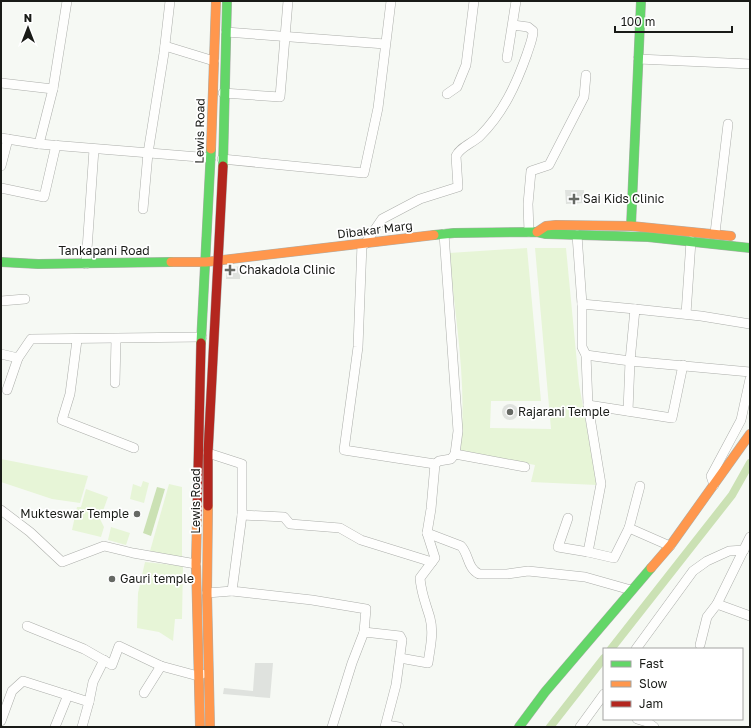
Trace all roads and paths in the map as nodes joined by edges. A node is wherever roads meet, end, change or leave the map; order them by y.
1 (67, 1) edge
2 (170, 1) edge
3 (216, 1) edge
4 (227, 1) edge
5 (288, 1) edge
6 (391, 1) edge
7 (474, 1) edge
8 (516, 1) edge
9 (641, 1) edge
10 (513, 25) junction
11 (226, 32) junction
12 (286, 36) junction
13 (385, 44) junction
14 (165, 46) junction
15 (507, 58) dead end
16 (638, 59) junction
17 (214, 61) junction
18 (750, 64) edge
19 (586, 75) dead end
20 (1, 82) edge
21 (53, 89) junction
22 (223, 93) junction
23 (447, 94) dead end
24 (728, 124) dead end
25 (4, 138) edge
26 (39, 144) junction
27 (56, 145) junction
28 (94, 148) junction
29 (148, 153) junction
30 (211, 158) junction
31 (222, 159) junction
32 (1, 166) edge
33 (1, 188) edge
34 (143, 209) dead end
35 (630, 226) junction
36 (533, 232) junction
37 (715, 233) junction
38 (444, 234) junction
39 (577, 234) junction
40 (750, 239) edge
41 (691, 241) junction
42 (364, 244) junction
43 (750, 248) edge
44 (217, 261) junction
45 (1, 262) edge
46 (206, 262) junction
47 (86, 264) junction
48 (25, 299) dead end
49 (1, 300) edge
50 (582, 304) junction
51 (635, 309) junction
52 (686, 314) junction
53 (750, 324) edge
54 (202, 337) junction
55 (116, 339) junction
56 (77, 340) junction
57 (1, 354) edge
58 (586, 355) junction
59 (18, 358) junction
60 (630, 361) junction
61 (683, 365) junction
62 (750, 372) edge
63 (750, 379) edge
64 (115, 383) dead end
65 (7, 390) dead end
66 (588, 405) junction
67 (628, 411) junction
68 (750, 434) edge
69 (134, 448) dead end
70 (208, 453) junction
71 (455, 454) junction
72 (435, 464) junction
73 (525, 467) dead end
74 (714, 485) junction
75 (640, 486) dead end
76 (1, 510) edge
77 (242, 515) junction
78 (568, 518) dead end
79 (629, 528) junction
80 (427, 533) junction
81 (750, 537) edge
82 (670, 546) junction
83 (744, 550) junction
84 (588, 552) junction
85 (432, 562) junction
86 (196, 564) junction
87 (631, 590) junction
88 (232, 591) junction
89 (207, 593) junction
90 (717, 604) junction
91 (750, 616) edge
92 (27, 626) dead end
93 (364, 632) junction
94 (700, 645) dead end
95 (637, 648) edge
96 (400, 658) junction
97 (104, 660) junction
98 (161, 666) junction
99 (210, 670) junction
100 (198, 676) junction
101 (144, 693) dead end
102 (68, 696) junction
103 (89, 702) junction
104 (601, 705) edge
105 (640, 720) edge
106 (1, 721) edge
107 (386, 726) edge
108 (55, 727) edge
109 (82, 727) edge
110 (200, 727) edge
111 (210, 727) edge
112 (332, 727) edge
113 (398, 727) edge
114 (519, 727) edge
115 (580, 727) edge
116 (654, 727) edge

1 - 21 street
2 - 14 street
3 - 17 main road, Lewis Road
4 - 11 main road, Lewis Road
5 - 12 street
6 - 13 street
7 - 23 street
8 - 10 street
9 - 16 main road
10 - 15 street
10 - 42 street
11 - 12 street
11 - 22 main road, Lewis Road
12 - 13 street
12 - 22 street
13 - 31 street
14 - 17 street
14 - 29 street
16 - 18 street
16 - 35 main road
17 - 30 main road, Lewis Road
19 - 36 street
20 - 21 street
21 - 26 street
22 - 31 main road, Lewis Road
24 - 37 street
25 - 26 street
25 - 32 street
26 - 27 street
27 - 28 street
27 - 33 street
28 - 29 street
28 - 47 street
29 - 30 street
29 - 34 street
30 - 46 main road, Lewis Road
31 - 44 main road, Lewis Road
35 - 36 main road, Dibakar Marg
35 - 37 main road, Dibakar Marg
36 - 38 main road, Dibakar Marg
36 - 39 main road, Dibakar Marg
37 - 40 main road, Dibakar Marg
38 - 42 main road, Dibakar Marg
38 - 71 street
39 - 41 main road, Dibakar Marg
39 - 50 street
41 - 43 main road, Dibakar Marg
41 - 52 street
42 - 44 main road, Dibakar Marg
42 - 72 street
44 - 46 main road, Dibakar Marg
44 - 70 main road, Lewis Road
45 - 47 main road, Tankapani Road
46 - 47 main road, Tankapani Road
46 - 54 main road, Lewis Road
48 - 49 street
50 - 51 street
50 - 58 street
51 - 52 street
51 - 60 street
52 - 53 street
54 - 55 street
54 - 86 main road, Lewis Road
55 - 56 street
55 - 64 street
56 - 59 street
56 - 69 street
57 - 59 street
58 - 60 street
58 - 66 street
59 - 65 street
60 - 61 street
60 - 67 street
61 - 62 street
61 - 67 street
63 - 74 street
66 - 67 street
66 - 84 street
68 - 74 main road
70 - 77 street
70 - 89 main road, Lewis Road
71 - 72 street
71 - 73 street
72 - 80 street
74 - 82 main road
75 - 79 street
76 - 86 street
77 - 85 street
77 - 88 street
78 - 84 street
79 - 82 street
79 - 84 street
80 - 85 street
80 - 87 street
81 - 83 street
82 - 87 main road
83 - 90 street
83 - 95 street
85 - 96 street
86 - 100 main road, Lewis Road
87 - 114 main road
88 - 89 street
88 - 93 street
89 - 99 main road, Lewis Road
90 - 91 street
90 - 94 street
92 - 97 street
93 - 96 street
93 - 112 street
96 - 107 street
97 - 98 street
97 - 103 street
98 - 100 street
98 - 101 street
99 - 100 street
99 - 111 main road, Lewis Road
100 - 110 main road, Lewis Road
102 - 103 street
102 - 106 street
102 - 108 street
103 - 109 street
104 - 115 street
105 - 116 street
107 - 113 street

